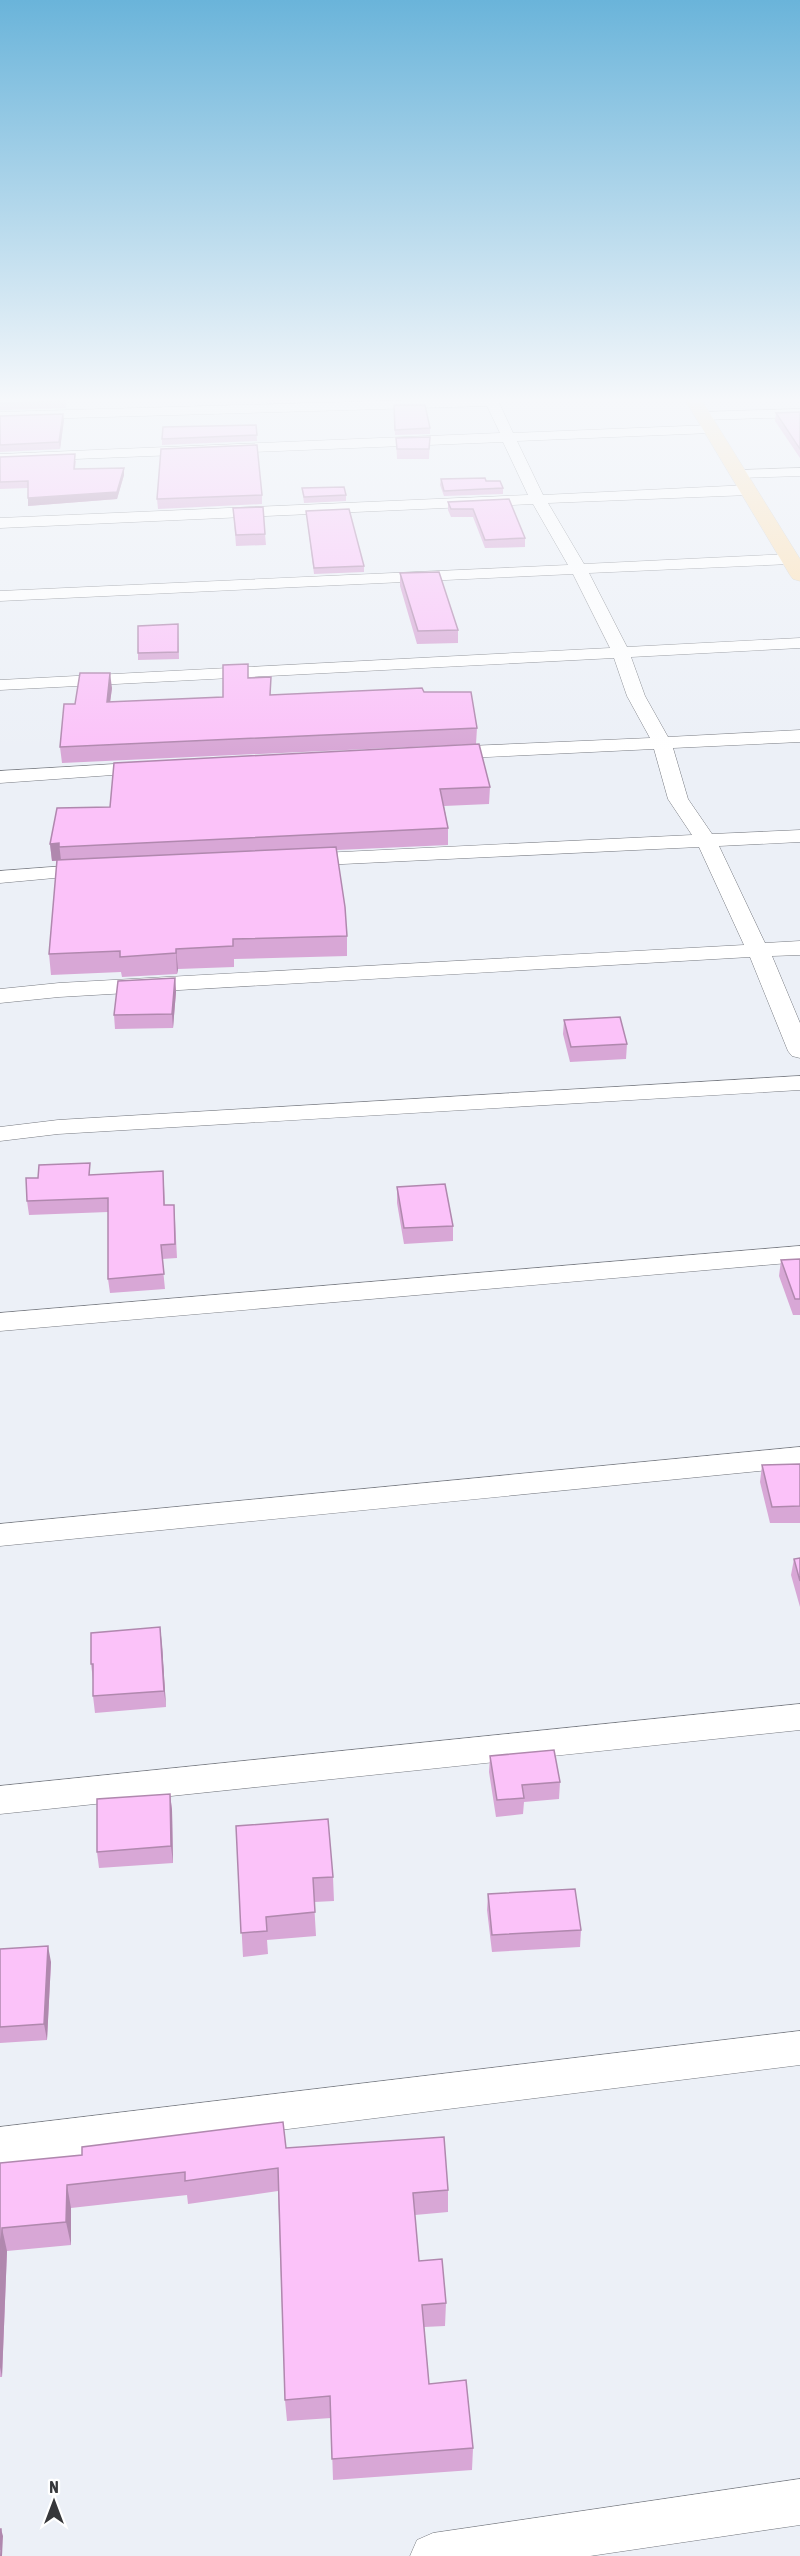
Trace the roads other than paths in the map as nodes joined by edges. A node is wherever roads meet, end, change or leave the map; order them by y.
1 (181, 515) edge
2 (547, 515) edge
3 (764, 515) edge
4 (0, 523) edge
5 (800, 542) edge
6 (781, 543) junction
7 (795, 567) edge
8 (578, 568) junction
9 (0, 596) edge
10 (800, 643) edge
11 (621, 653) junction
12 (0, 685) edge
13 (800, 736) edge
14 (662, 743) junction
15 (424, 754) edge
16 (162, 767) edge
17 (0, 777) edge
18 (800, 836) edge
19 (706, 840) junction
20 (280, 861) edge
21 (115, 869) edge
22 (0, 877) edge
23 (800, 948) edge
24 (757, 950) junction
25 (0, 996) edge
26 (800, 1051) edge
27 (800, 1083) edge
28 (0, 1134) edge
29 (800, 1254) edge
30 (0, 1322) edge
31 (800, 1457) edge
32 (0, 1536) edge
33 (800, 1717) edge
34 (0, 1800) edge
35 (800, 2048) edge
36 (0, 2146) edge
37 (800, 2502) edge
38 (433, 2556) edge

1 - 4 street
2 - 8 street
3 - 6 main road
5 - 6 street
6 - 7 main road
7 - 8 street
8 - 9 street
8 - 11 street
10 - 11 street
11 - 12 street
11 - 14 street
13 - 14 street
14 - 15 street
14 - 19 street
16 - 17 street
18 - 19 street
19 - 20 street
19 - 24 street
21 - 22 street
23 - 24 street
24 - 25 street
24 - 26 street
27 - 28 street
29 - 30 street
31 - 32 street
33 - 34 street
35 - 36 street
37 - 38 street

